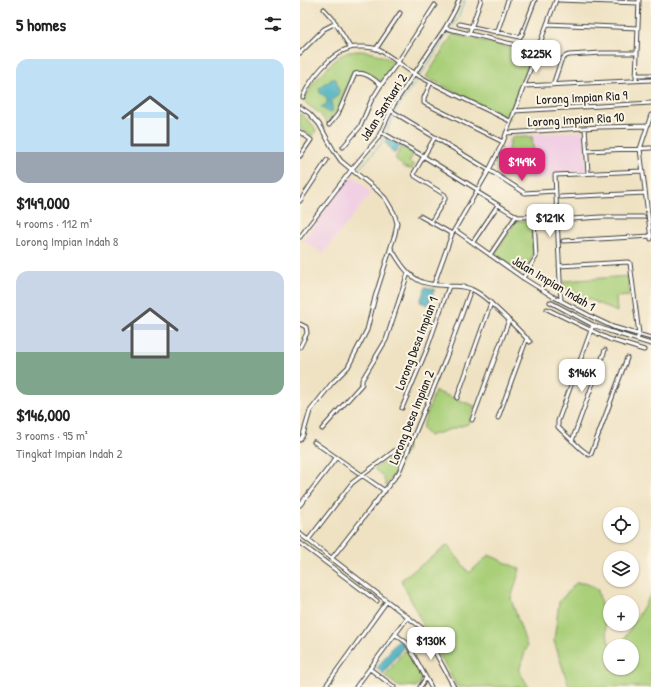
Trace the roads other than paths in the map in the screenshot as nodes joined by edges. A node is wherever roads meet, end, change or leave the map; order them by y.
1 (459, 0) edge
2 (481, 0) edge
3 (508, 0) edge
4 (535, 0) edge
5 (556, 0) edge
6 (559, 0) edge
7 (639, 1) edge
8 (435, 5) dead end
9 (324, 10) dead end
10 (400, 13) dead end
11 (336, 23) junction
12 (459, 24) dead end
13 (547, 24) junction
14 (472, 27) junction
15 (445, 28) junction
16 (638, 28) junction
17 (496, 33) junction
18 (469, 34) junction
19 (540, 42) junction
20 (350, 47) junction
21 (528, 48) junction
22 (376, 49) junction
23 (537, 50) junction
24 (300, 53) edge
25 (637, 53) junction
26 (398, 62) junction
27 (419, 68) junction
28 (410, 71) junction
29 (415, 74) junction
30 (636, 75) junction
31 (651, 75) edge
32 (411, 79) junction
33 (636, 80) junction
34 (651, 80) edge
35 (431, 82) junction
36 (553, 84) junction
37 (381, 85) junction
38 (524, 86) junction
39 (303, 97) dead end
40 (651, 103) edge
41 (300, 107) edge
42 (391, 111) junction
43 (514, 111) junction
44 (651, 115) edge
45 (510, 121) junction
46 (329, 125) dead end
47 (647, 126) junction
48 (585, 128) junction
49 (300, 132) edge
50 (382, 132) junction
51 (506, 133) junction
52 (435, 137) junction
53 (502, 142) junction
54 (343, 147) dead end
55 (651, 148) edge
56 (640, 149) junction
57 (586, 151) junction
58 (300, 156) edge
59 (423, 156) junction
60 (327, 160) dead end
61 (352, 169) junction
62 (489, 170) junction
63 (642, 171) junction
64 (588, 173) junction
65 (477, 191) junction
66 (556, 191) junction
67 (645, 193) junction
68 (560, 197) dead end
69 (300, 201) edge
70 (498, 205) junction
71 (649, 215) edge
72 (420, 216) dead end
73 (516, 216) junction
74 (551, 216) dead end
75 (644, 216) dead end
76 (534, 217) junction
77 (557, 220) junction
78 (431, 222) junction
79 (455, 230) junction
80 (452, 234) junction
81 (651, 236) edge
82 (300, 237) edge
83 (651, 239) edge
84 (563, 241) dead end
85 (473, 242) junction
86 (391, 248) junction
87 (490, 255) junction
88 (559, 266) junction
89 (408, 273) junction
90 (523, 278) junction
91 (434, 284) junction
92 (449, 286) junction
93 (472, 289) junction
94 (561, 301) junction
95 (550, 302) dead end
96 (491, 303) junction
97 (547, 309) dead end
98 (509, 320) junction
99 (300, 324) edge
100 (593, 325) junction
101 (590, 331) junction
102 (639, 334) junction
103 (527, 338) junction
104 (651, 338) edge
105 (637, 340) junction
106 (530, 342) dead end
107 (651, 344) edge
108 (300, 347) edge
109 (605, 350) dead end
110 (644, 350) dead end
111 (627, 358) dead end
112 (457, 398) dead end
113 (402, 408) dead end
114 (498, 418) dead end
115 (472, 420) dead end
116 (322, 429) dead end
117 (300, 440) edge
118 (572, 441) junction
119 (314, 442) dead end
120 (401, 446) dead end
121 (336, 458) junction
122 (362, 475) junction
123 (385, 491) junction
124 (300, 505) edge
125 (300, 534) edge
126 (308, 540) junction
127 (300, 543) edge
128 (332, 558) junction
129 (377, 601) dead end
130 (387, 601) junction
131 (408, 617) junction
132 (395, 634) junction
133 (370, 668) junction
134 (426, 678) junction
135 (389, 686) edge
136 (325, 687) edge
137 (356, 687) edge
138 (394, 687) edge
139 (420, 687) edge
140 (431, 687) edge
141 (454, 687) edge

1 - 15 street, Jalan Santuari 2
2 - 14 street
3 - 17 street
4 - 17 street
5 - 13 street
6 - 7 street
7 - 16 street
8 - 26 street
9 - 11 street
10 - 22 street
11 - 20 street
11 - 24 street
12 - 14 street
13 - 16 street
13 - 19 street
14 - 17 street
14 - 18 street
15 - 18 street
15 - 27 street, Jalan Santuari 2
16 - 25 street
18 - 21 street
19 - 21 street
19 - 23 street
20 - 22 street
20 - 39 street
21 - 23 street
22 - 26 street
23 - 38 street
25 - 30 street
25 - 36 street
26 - 28 street
26 - 37 street
27 - 28 street
27 - 29 street, Jalan Santuari 2
28 - 29 street
28 - 32 street
29 - 32 street, Jalan Santuari 2
29 - 35 street
30 - 31 street
30 - 33 street
32 - 42 street, Jalan Santuari 2
33 - 34 street
33 - 36 street
35 - 45 street
35 - 53 street
36 - 38 street
37 - 46 street
37 - 54 street
38 - 43 street
40 - 43 street, Lorong Impian Ria 9
41 - 61 street
42 - 50 street, Jalan Santuari 2
42 - 52 street
43 - 45 street
44 - 47 street
45 - 51 street
47 - 48 street, Lorong Impian Ria 10
47 - 56 street
48 - 51 street, Lorong Impian Ria 10
48 - 57 street
49 - 58 street
50 - 59 street
50 - 61 street, Jalan Santuari 2
51 - 53 street
52 - 59 street
52 - 62 street
53 - 62 street
55 - 56 street
56 - 57 street
56 - 63 street
57 - 64 street
59 - 65 street
59 - 78 street
60 - 69 street
61 - 82 street, Jalan Santuari 2
61 - 86 street
62 - 65 street
62 - 66 street
63 - 64 street
63 - 67 street
64 - 66 street
65 - 70 street
65 - 79 street
66 - 77 street
67 - 68 street
67 - 71 street
70 - 73 street
70 - 85 street
71 - 81 street
72 - 78 street
73 - 76 street
73 - 87 street
74 - 76 street
75 - 77 street
76 - 90 street
77 - 88 street
78 - 80 street
79 - 80 street
79 - 85 street, Jalan Impian Indah 1
80 - 91 street
81 - 83 street
81 - 84 street
85 - 87 street, Jalan Impian Indah 1
86 - 89 street
86 - 117 street
87 - 90 street, Jalan Impian Indah 1
88 - 94 street
88 - 102 street
89 - 91 street
89 - 116 street
90 - 94 street, Jalan Impian Indah 1
91 - 92 street
92 - 93 street
92 - 113 street, Lorong Desa Impian 1
93 - 96 street
93 - 123 street, Lorong Desa Impian 2
94 - 102 street, Jalan Impian Indah 1
95 - 100 street, Jalan Impian Indah 1
96 - 98 street
96 - 112 street
97 - 101 street, Jalan Impian Indah 1
98 - 103 street
98 - 115 street
99 - 108 street
100 - 101 street
100 - 105 street, Jalan Impian Indah 1
101 - 110 street, Jalan Impian Indah 1
101 - 118 street
102 - 104 street, Jalan Impian Indah 1
102 - 105 street
103 - 106 street
103 - 114 street
105 - 107 street, Jalan Impian Indah 1
109 - 118 street
111 - 118 street
119 - 121 street
120 - 122 street
121 - 122 street
121 - 124 street
122 - 123 street
122 - 126 street
123 - 128 street, Lorong Desa Impian 2
125 - 126 street
126 - 128 street
127 - 129 street
128 - 130 street
130 - 131 street
130 - 136 street
131 - 132 street
131 - 141 street
132 - 133 street
132 - 134 street
133 - 135 street
133 - 137 street
134 - 139 street
134 - 140 street
135 - 138 street

